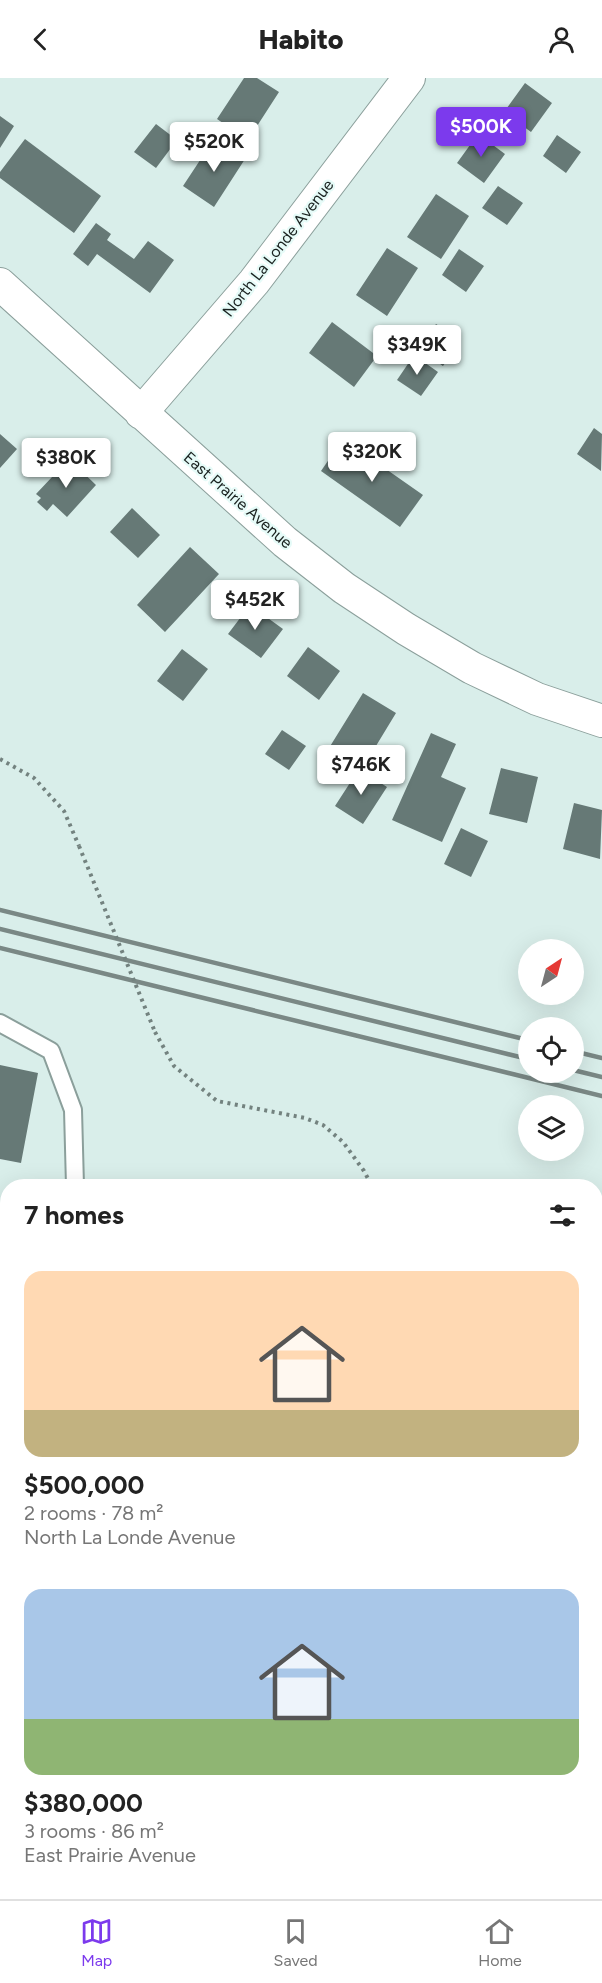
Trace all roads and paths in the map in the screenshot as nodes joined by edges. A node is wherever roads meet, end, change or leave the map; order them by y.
1 (409, 78) edge
2 (0, 284) edge
3 (141, 413) junction
4 (602, 721) edge
5 (0, 759) edge
6 (0, 1023) edge
7 (75, 1179) edge
8 (368, 1179) edge

1 - 3 street, North La Londe Avenue
2 - 3 street, East Prairie Avenue
3 - 4 street, East Prairie Avenue
5 - 8 path, bridge
6 - 7 lane

